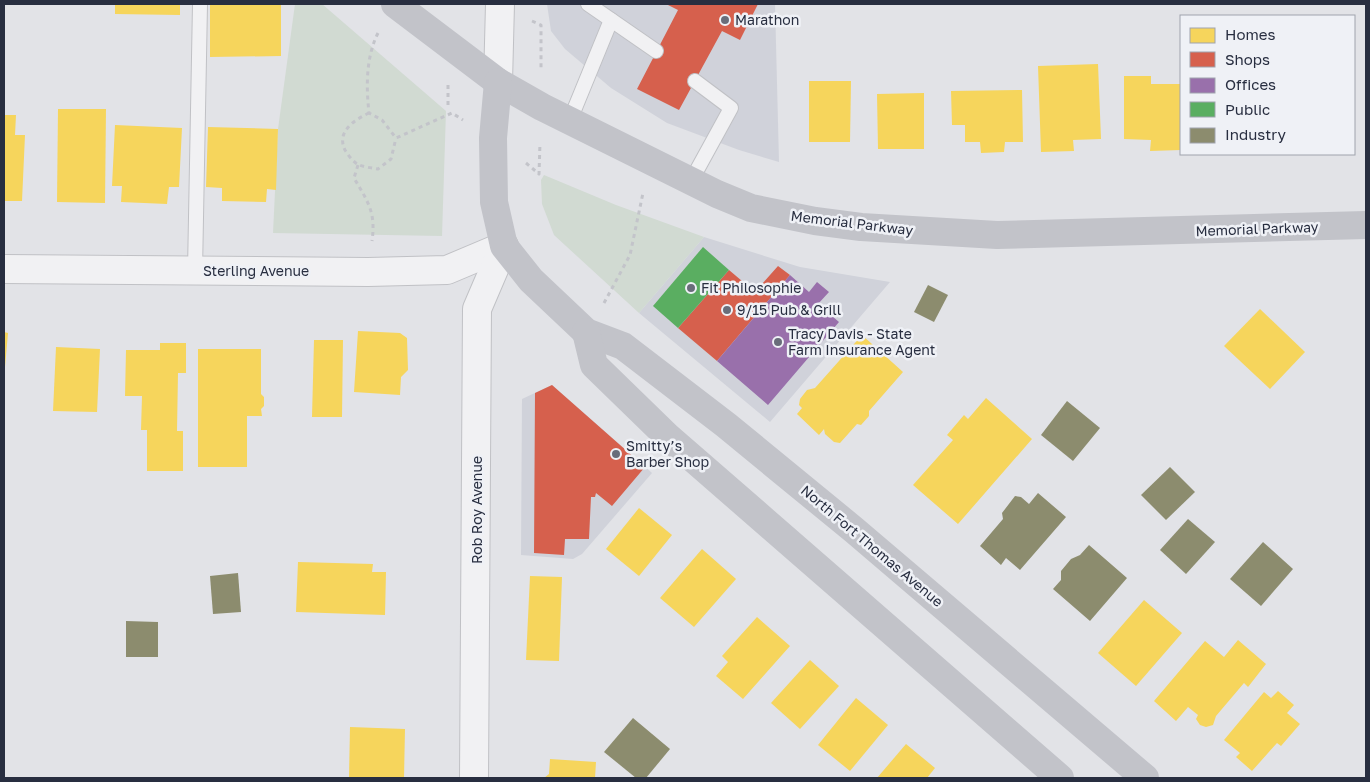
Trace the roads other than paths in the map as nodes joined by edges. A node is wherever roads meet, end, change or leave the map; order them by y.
1 (200, 4) edge
2 (395, 4) edge
3 (500, 4) edge
4 (588, 4) edge
5 (611, 20) junction
6 (656, 51) dead end
7 (498, 82) junction
8 (695, 82) dead end
9 (570, 120) junction
10 (691, 181) junction
11 (1366, 226) edge
12 (504, 246) junction
13 (4, 269) edge
14 (195, 271) junction
15 (586, 332) junction
16 (474, 778) edge
17 (1060, 778) edge
18 (1145, 778) edge

1 - 14 lane
2 - 7 street, Memorial Parkway
3 - 7 street, North Fort Thomas Avenue
4 - 5 lane
5 - 6 lane
5 - 9 lane
7 - 9 street, Memorial Parkway
7 - 12 street, North Fort Thomas Avenue
8 - 10 lane
9 - 10 street, Memorial Parkway
10 - 11 street, Memorial Parkway
12 - 14 street, Sterling Avenue
12 - 15 street, North Fort Thomas Avenue
12 - 16 street, Rob Roy Avenue
13 - 14 street, Sterling Avenue
15 - 17 street
15 - 18 street, North Fort Thomas Avenue

